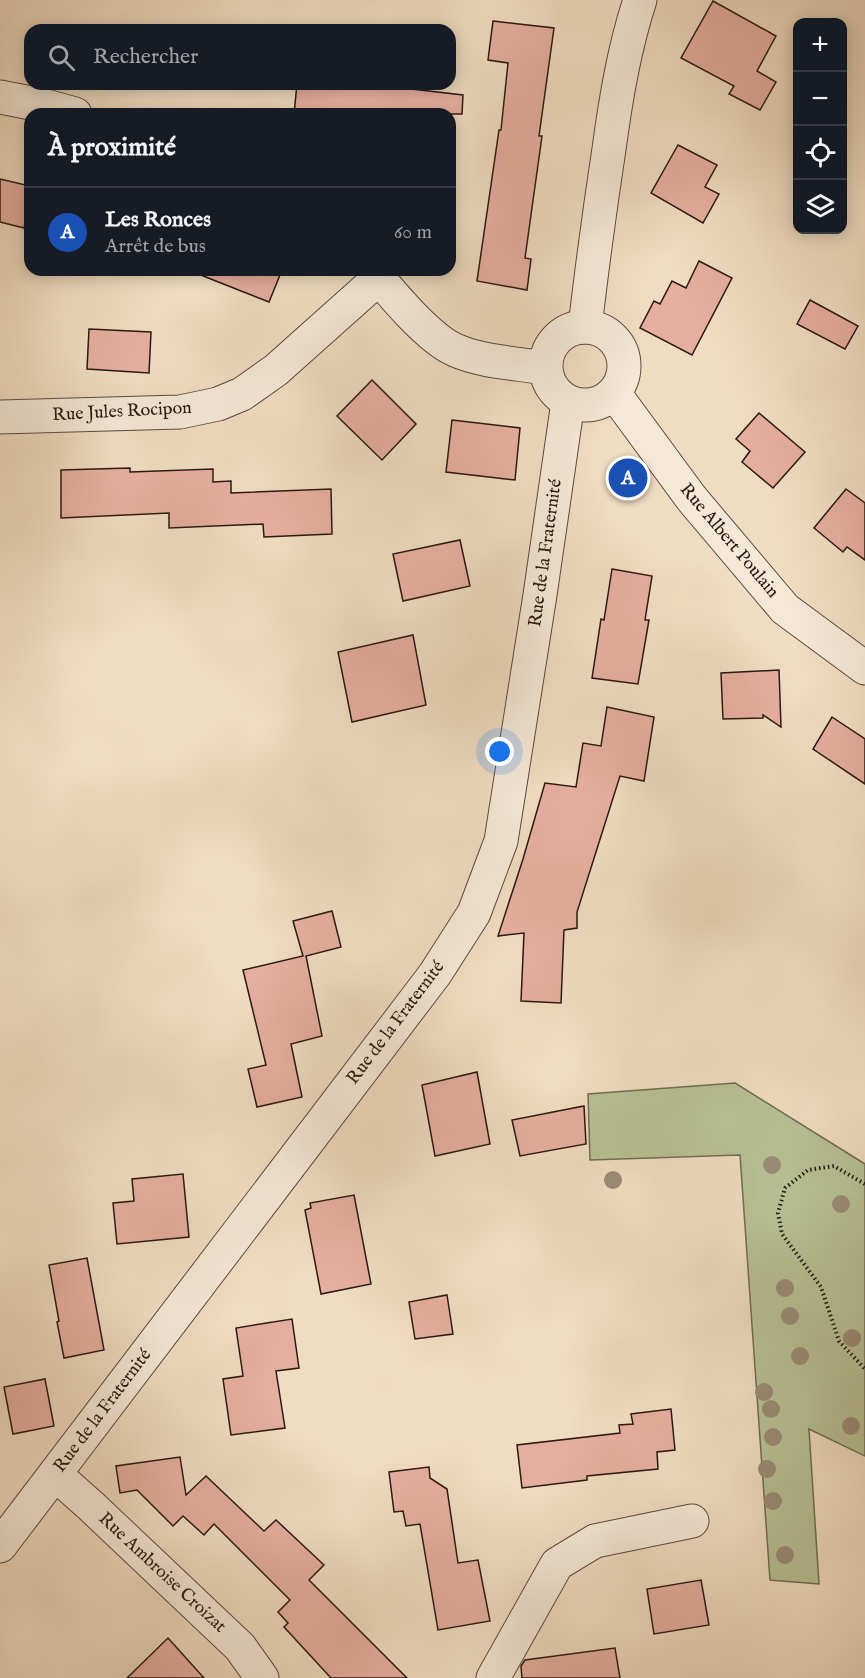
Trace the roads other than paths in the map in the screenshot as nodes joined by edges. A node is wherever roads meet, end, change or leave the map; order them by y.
1 (640, 0) edge
2 (0, 97) edge
3 (53, 108) edge
4 (373, 276) edge
5 (377, 276) edge
6 (585, 327) junction
7 (545, 368) junction
8 (614, 393) junction
9 (568, 402) junction
10 (0, 417) edge
11 (865, 668) edge
12 (55, 1474) junction
13 (692, 1521) dead end
14 (0, 1546) edge
15 (262, 1678) edge
16 (493, 1678) edge

1 - 6 street
2 - 3 street
4 - 10 street, Rue Jules Rocipon
5 - 7 street
6 - 7 street
6 - 8 street
7 - 9 street
8 - 9 street
8 - 11 street, Rue Albert Poulain
9 - 12 street, Rue de la Fraternité
12 - 14 street, Rue de la Fraternité
12 - 15 street, Rue Ambroise Croizat
13 - 16 street

